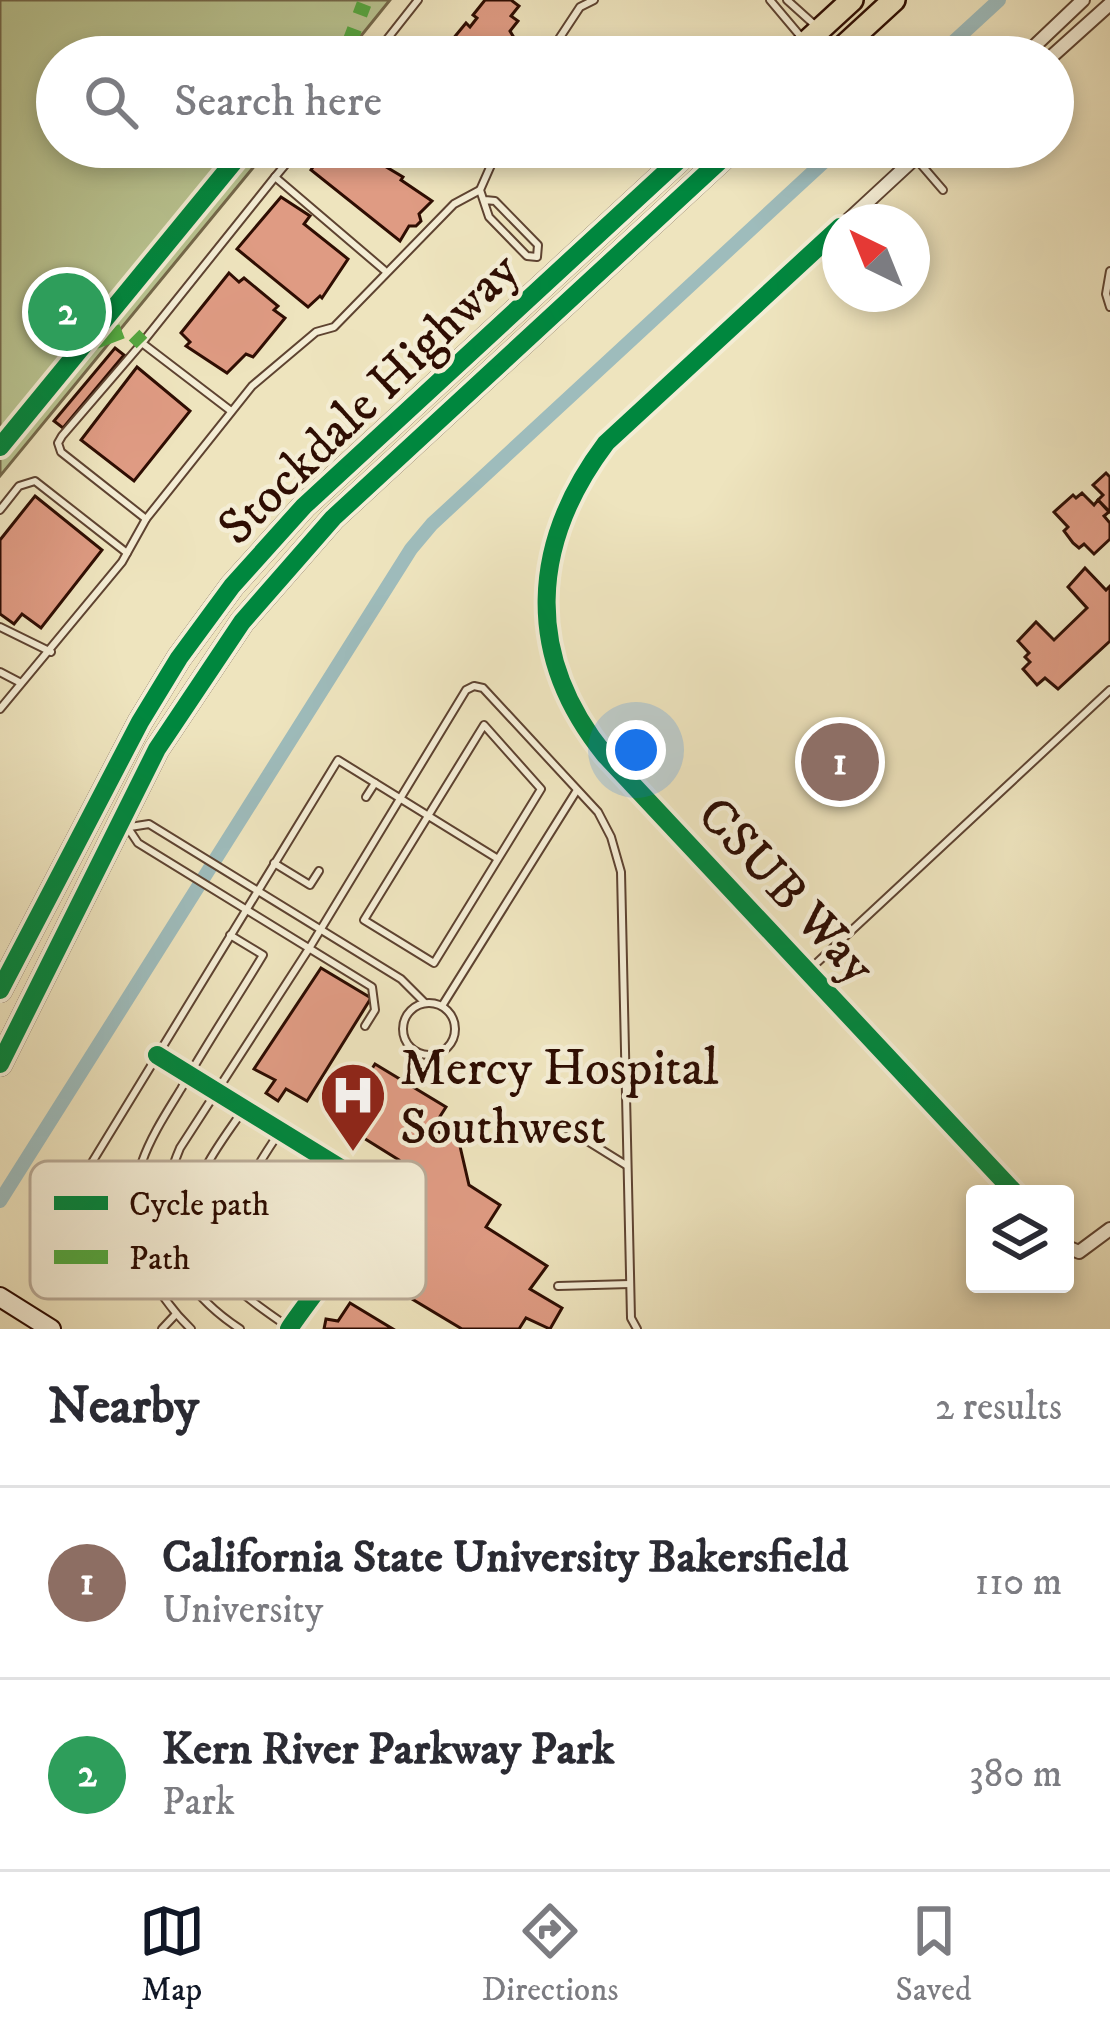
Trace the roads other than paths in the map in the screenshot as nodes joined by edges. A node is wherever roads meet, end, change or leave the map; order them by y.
1 (418, 0) edge
2 (594, 0) edge
3 (770, 0) edge
4 (788, 0) edge
5 (852, 0) edge
6 (894, 0) edge
7 (1082, 0) edge
8 (1110, 4) edge
9 (390, 36) edge
10 (560, 36) edge
11 (799, 36) edge
12 (802, 36) edge
13 (813, 36) edge
14 (855, 36) edge
15 (1045, 36) edge
16 (1074, 36) edge
17 (282, 168) edge
18 (490, 168) edge
19 (670, 168) edge
20 (712, 168) edge
21 (896, 168) edge
22 (923, 168) edge
23 (275, 177) junction
24 (480, 190) junction
25 (943, 190) dead end
26 (485, 200) junction
27 (863, 204) edge
28 (822, 244) edge
29 (537, 257) junction
30 (386, 271) junction
31 (1110, 271) edge
32 (555, 274) junction
33 (1110, 307) edge
34 (142, 343) junction
35 (231, 411) junction
36 (0, 510) edge
37 (146, 519) junction
38 (127, 553) junction
39 (0, 627) edge
40 (51, 652) junction
41 (0, 672) edge
42 (21, 683) junction
43 (1110, 690) edge
44 (0, 709) edge
45 (375, 783) junction
46 (578, 789) junction
47 (366, 797) dead end
48 (400, 799) junction
49 (94, 808) junction
50 (427, 815) junction
51 (124, 824) junction
52 (497, 859) junction
53 (274, 863) junction
54 (320, 871) dead end
55 (258, 890) junction
56 (247, 909) junction
57 (320, 930) junction
58 (230, 935) junction
59 (310, 947) junction
60 (12, 952) edge
61 (808, 971) junction
62 (0, 991) edge
63 (425, 1003) junction
64 (442, 1006) junction
65 (365, 1025) dead end
66 (0, 1034) edge
67 (157, 1055) junction
68 (0, 1064) edge
69 (189, 1075) junction
70 (216, 1091) junction
71 (243, 1110) junction
72 (560, 1124) dead end
73 (279, 1132) junction
74 (313, 1152) junction
75 (93, 1161) edge
76 (144, 1161) edge
77 (174, 1161) edge
78 (209, 1161) edge
79 (260, 1161) edge
80 (307, 1161) edge
81 (326, 1161) edge
82 (626, 1165) junction
83 (1008, 1185) edge
84 (1110, 1228) edge
85 (1074, 1250) edge
86 (630, 1284) junction
87 (558, 1286) dead end
88 (0, 1297) edge
89 (163, 1299) edge
90 (204, 1299) edge
91 (251, 1299) edge
92 (309, 1299) edge
93 (176, 1314) junction
94 (289, 1328) edge
95 (51, 1329) edge
96 (162, 1329) edge
97 (191, 1329) edge
98 (239, 1329) edge
99 (638, 1329) edge

1 - 9 lane
2 - 10 lane
3 - 11 lane
4 - 12 lane
5 - 13 main road
6 - 14 main road
7 - 15 street
8 - 16 street
17 - 23 lane
18 - 24 lane
19 - 32 main road, Stockdale Highway
20 - 51 main road, Stockdale Highway
21 - 27 street, CSUB Way
22 - 25 lane
23 - 30 lane
23 - 34 lane
24 - 26 lane
24 - 30 lane
26 - 29 lane
26 - 29 lane
28 - 61 street, CSUB Way
29 - 32 lane
30 - 35 lane
31 - 33 lane
32 - 49 main road, Stockdale Highway
34 - 35 lane
34 - 37 lane
35 - 37 lane
36 - 38 lane
37 - 38 lane
38 - 40 lane
39 - 40 lane
40 - 42 lane
41 - 42 lane
42 - 44 lane
43 - 61 lane
45 - 47 lane
45 - 48 lane
45 - 53 lane
46 - 48 lane
46 - 64 lane
46 - 82 lane
48 - 50 lane
48 - 57 lane
49 - 51 lane
49 - 60 main road, Stockdale Highway
50 - 52 lane
50 - 52 lane
50 - 52 lane
51 - 55 lane
51 - 56 lane
51 - 68 main road, Stockdale Highway
53 - 54 lane
53 - 55 lane
55 - 56 lane
55 - 57 lane
56 - 58 lane
56 - 59 lane
57 - 59 lane
57 - 63 lane
58 - 67 lane
58 - 69 lane
59 - 65 lane
59 - 70 lane
60 - 62 main road, Stockdale Highway
60 - 66 main road
61 - 83 street, CSUB Way
63 - 64 lane
63 - 64 lane
67 - 69 lane
67 - 75 lane
69 - 70 lane
69 - 76 lane
70 - 71 lane
70 - 77 lane
71 - 73 lane
71 - 78 lane
72 - 82 lane
73 - 74 lane
73 - 79 lane
74 - 80 lane
74 - 81 lane
82 - 86 lane
84 - 85 street
86 - 87 lane
86 - 99 lane
88 - 95 main road
89 - 93 lane
90 - 98 lane
91 - 94 lane
92 - 94 lane
93 - 96 lane
93 - 97 lane

